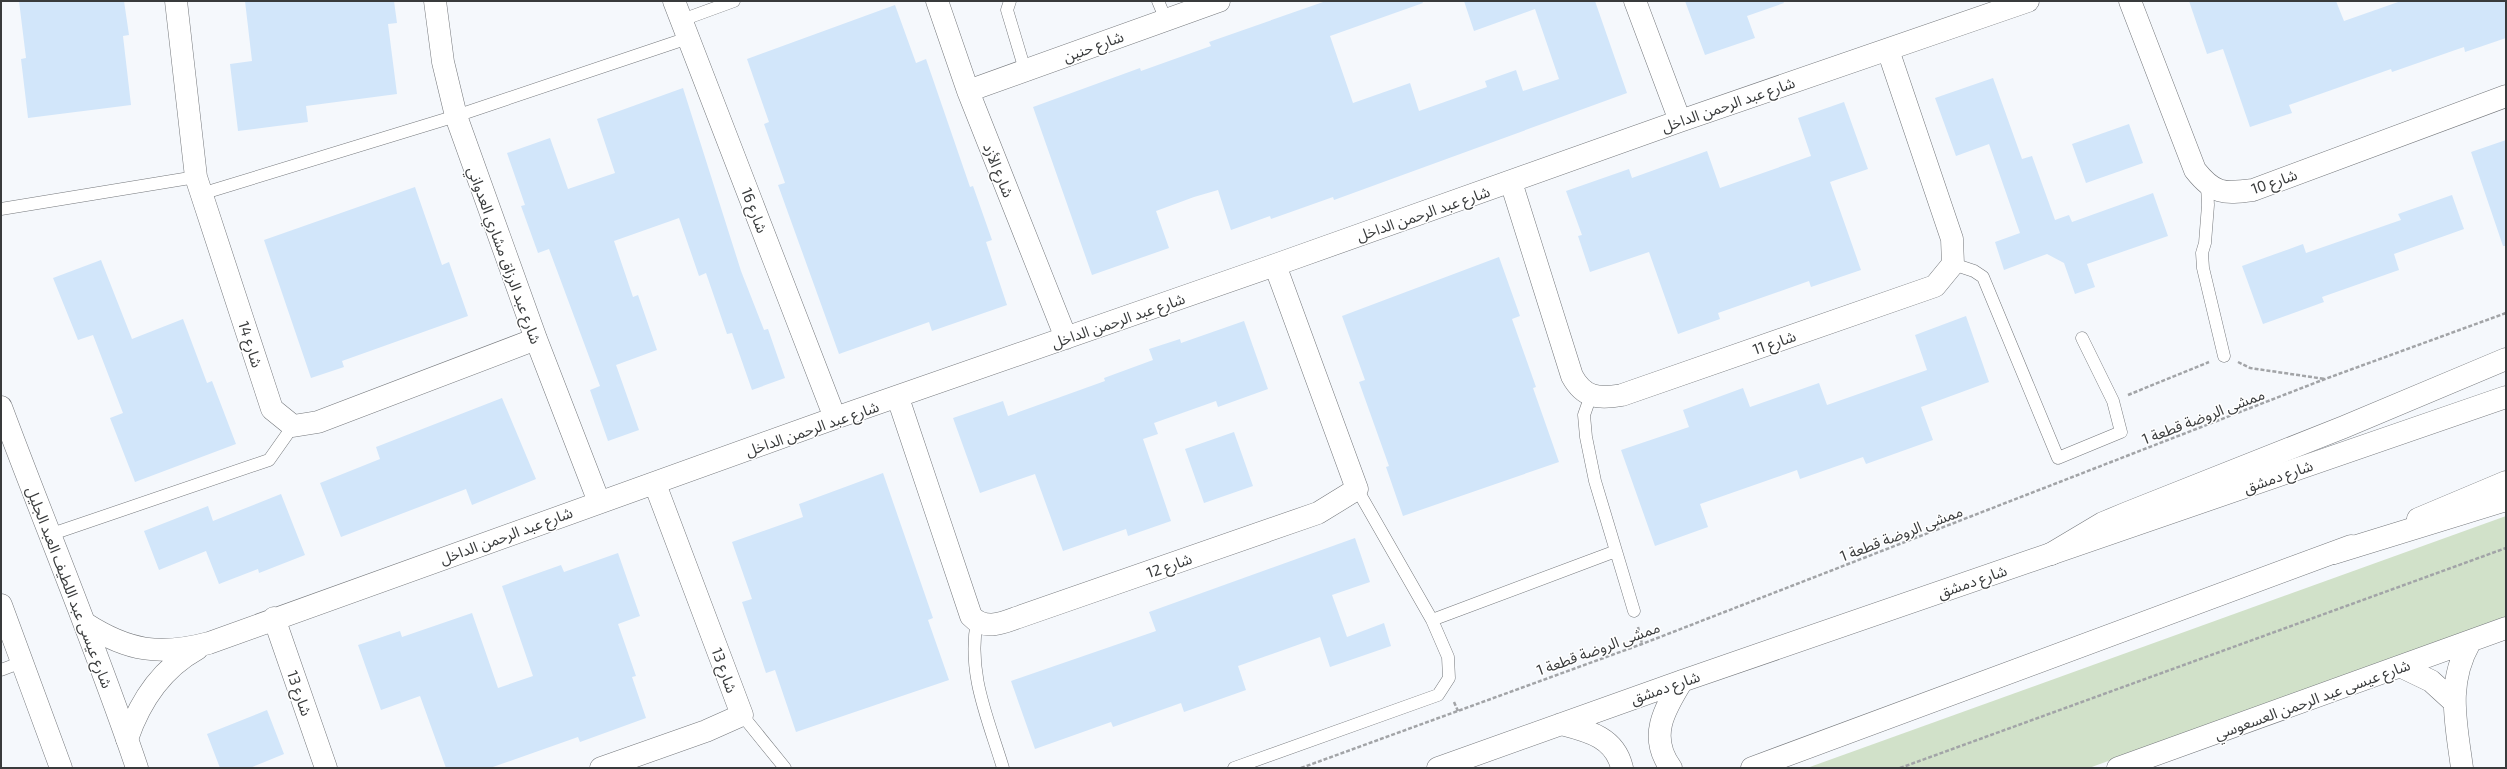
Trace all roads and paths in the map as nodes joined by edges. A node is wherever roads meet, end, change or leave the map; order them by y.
1 (176, 1) edge
2 (435, 1) edge
3 (734, 1) edge
4 (937, 1) edge
5 (1010, 1) edge
6 (1219, 1) edge
7 (1635, 1) edge
8 (2028, 1) edge
9 (2130, 1) edge
10 (1162, 10) edge
11 (681, 19) edge
12 (1888, 50) junction
13 (1026, 70) junction
14 (968, 91) junction
15 (2506, 96) edge
16 (456, 116) junction
17 (1680, 120) junction
18 (1511, 182) junction
19 (2207, 185) junction
20 (198, 186) junction
21 (1, 209) edge
22 (1953, 264) junction
23 (1275, 265) junction
24 (2506, 313) edge
25 (1066, 338) junction
26 (2082, 338) dead end
27 (536, 339) junction
28 (2224, 356) junction
29 (2506, 359) edge
30 (2325, 379) junction
31 (1592, 395) junction
32 (898, 398) junction
33 (2506, 398) edge
34 (2113, 401) junction
35 (1, 407) edge
36 (835, 418) junction
37 (293, 426) junction
38 (2506, 482) edge
39 (655, 484) junction
40 (1356, 488) junction
41 (2506, 500) edge
42 (599, 502) junction
43 (49, 535) junction
44 (2506, 548) edge
45 (1616, 551) junction
46 (2334, 553) junction
47 (2051, 554) junction
48 (1, 605) edge
49 (1634, 611) dead end
50 (274, 618) junction
51 (1432, 620) junction
52 (976, 621) junction
53 (86, 624) junction
54 (2506, 628) edge
55 (2470, 642) junction
56 (209, 643) junction
57 (22, 662) junction
58 (2402, 667) junction
59 (1, 670) edge
60 (1682, 681) junction
61 (2454, 702) junction
62 (742, 715) junction
63 (1561, 724) junction
64 (127, 739) junction
65 (62, 768) edge
66 (137, 768) edge
67 (326, 768) edge
68 (601, 768) edge
69 (785, 768) edge
70 (1003, 768) edge
71 (1234, 768) edge
72 (1301, 768) edge
73 (1438, 768) edge
74 (1622, 768) edge
75 (1671, 768) edge
76 (1752, 768) edge
77 (1900, 768) edge
78 (2118, 768) edge
79 (2462, 768) edge

1 - 20 main road, شارع 14
2 - 16 main road, شارع عبد الرزاق مشاري العدواني
3 - 11 lane
4 - 14 main road, شارع الأزد
5 - 13 lane
6 - 10 main road, شارع حنين
7 - 17 main road
8 - 12 main road, شارع عبد الرحمن الداخل
9 - 19 main road
10 - 13 main road, شارع حنين
11 - 16 lane
11 - 36 main road, شارع 16
12 - 17 main road, شارع عبد الرحمن الداخل
12 - 22 main road
13 - 14 main road, شارع حنين
14 - 25 main road, شارع الأزد
15 - 19 main road, شارع 10
16 - 20 lane
16 - 27 main road, شارع عبد الرزاق مشاري العدواني
17 - 18 main road, شارع عبد الرحمن الداخل
18 - 23 main road, شارع عبد الرحمن الداخل
18 - 31 main road
19 - 28 lane
20 - 21 lane
20 - 37 main road, شارع 14
22 - 31 main road, شارع 11
22 - 34 lane
23 - 25 main road, شارع عبد الرحمن الداخل
23 - 40 main road
24 - 30 path, ممشى الروضة قطعة 1
25 - 32 main road, شارع عبد الرحمن الداخل
26 - 34 lane
27 - 37 main road
27 - 42 main road, شارع عبد الرزاق مشاري العدواني
28 - 30 path
28 - 34 path
29 - 47 main road
30 - 72 path, ممشى الروضة قطعة 1
31 - 45 lane
32 - 36 main road, شارع عبد الرحمن الداخل
32 - 52 main road
33 - 47 main road, شارع دمشق
35 - 43 main road, شارع عيسى عبد اللطيف العبد الجليل
36 - 39 main road, شارع عبد الرحمن الداخل
37 - 43 lane
38 - 46 main road
39 - 42 main road, شارع عبد الرحمن الداخل
39 - 62 main road, شارع 13
40 - 51 lane
40 - 52 main road, شارع 12
41 - 46 main road
42 - 50 main road, شارع عبد الرحمن الداخل
43 - 53 main road, شارع عيسى عبد اللطيف العبد الجليل
44 - 77 path
45 - 49 lane
45 - 51 lane
46 - 76 main road
47 - 60 main road, شارع دمشق
48 - 57 main road
50 - 56 main road, شارع عبد الرحمن الداخل
50 - 67 main road, شارع 13
51 - 71 lane
52 - 70 lane
53 - 56 main road, شارع عبد الرحمن الداخل
53 - 64 main road, شارع عيسى عبد اللطيف العبد الجليل
54 - 55 main road, شارع عيسى عبد الرحمن العسعوسي
55 - 58 main road, شارع عيسى عبد الرحمن العسعوسي
55 - 61 main road
56 - 64 main road, شارع عبد الرحمن الداخل
57 - 59 lane
57 - 65 main road
58 - 61 main road
58 - 78 main road, شارع عيسى عبد الرحمن العسعوسي
60 - 63 main road, شارع دمشق
60 - 75 main road
61 - 79 main road
62 - 68 main road
62 - 69 lane
63 - 73 main road, شارع دمشق
63 - 74 main road
64 - 66 main road, شارع عيسى عبد اللطيف العبد الجليل

